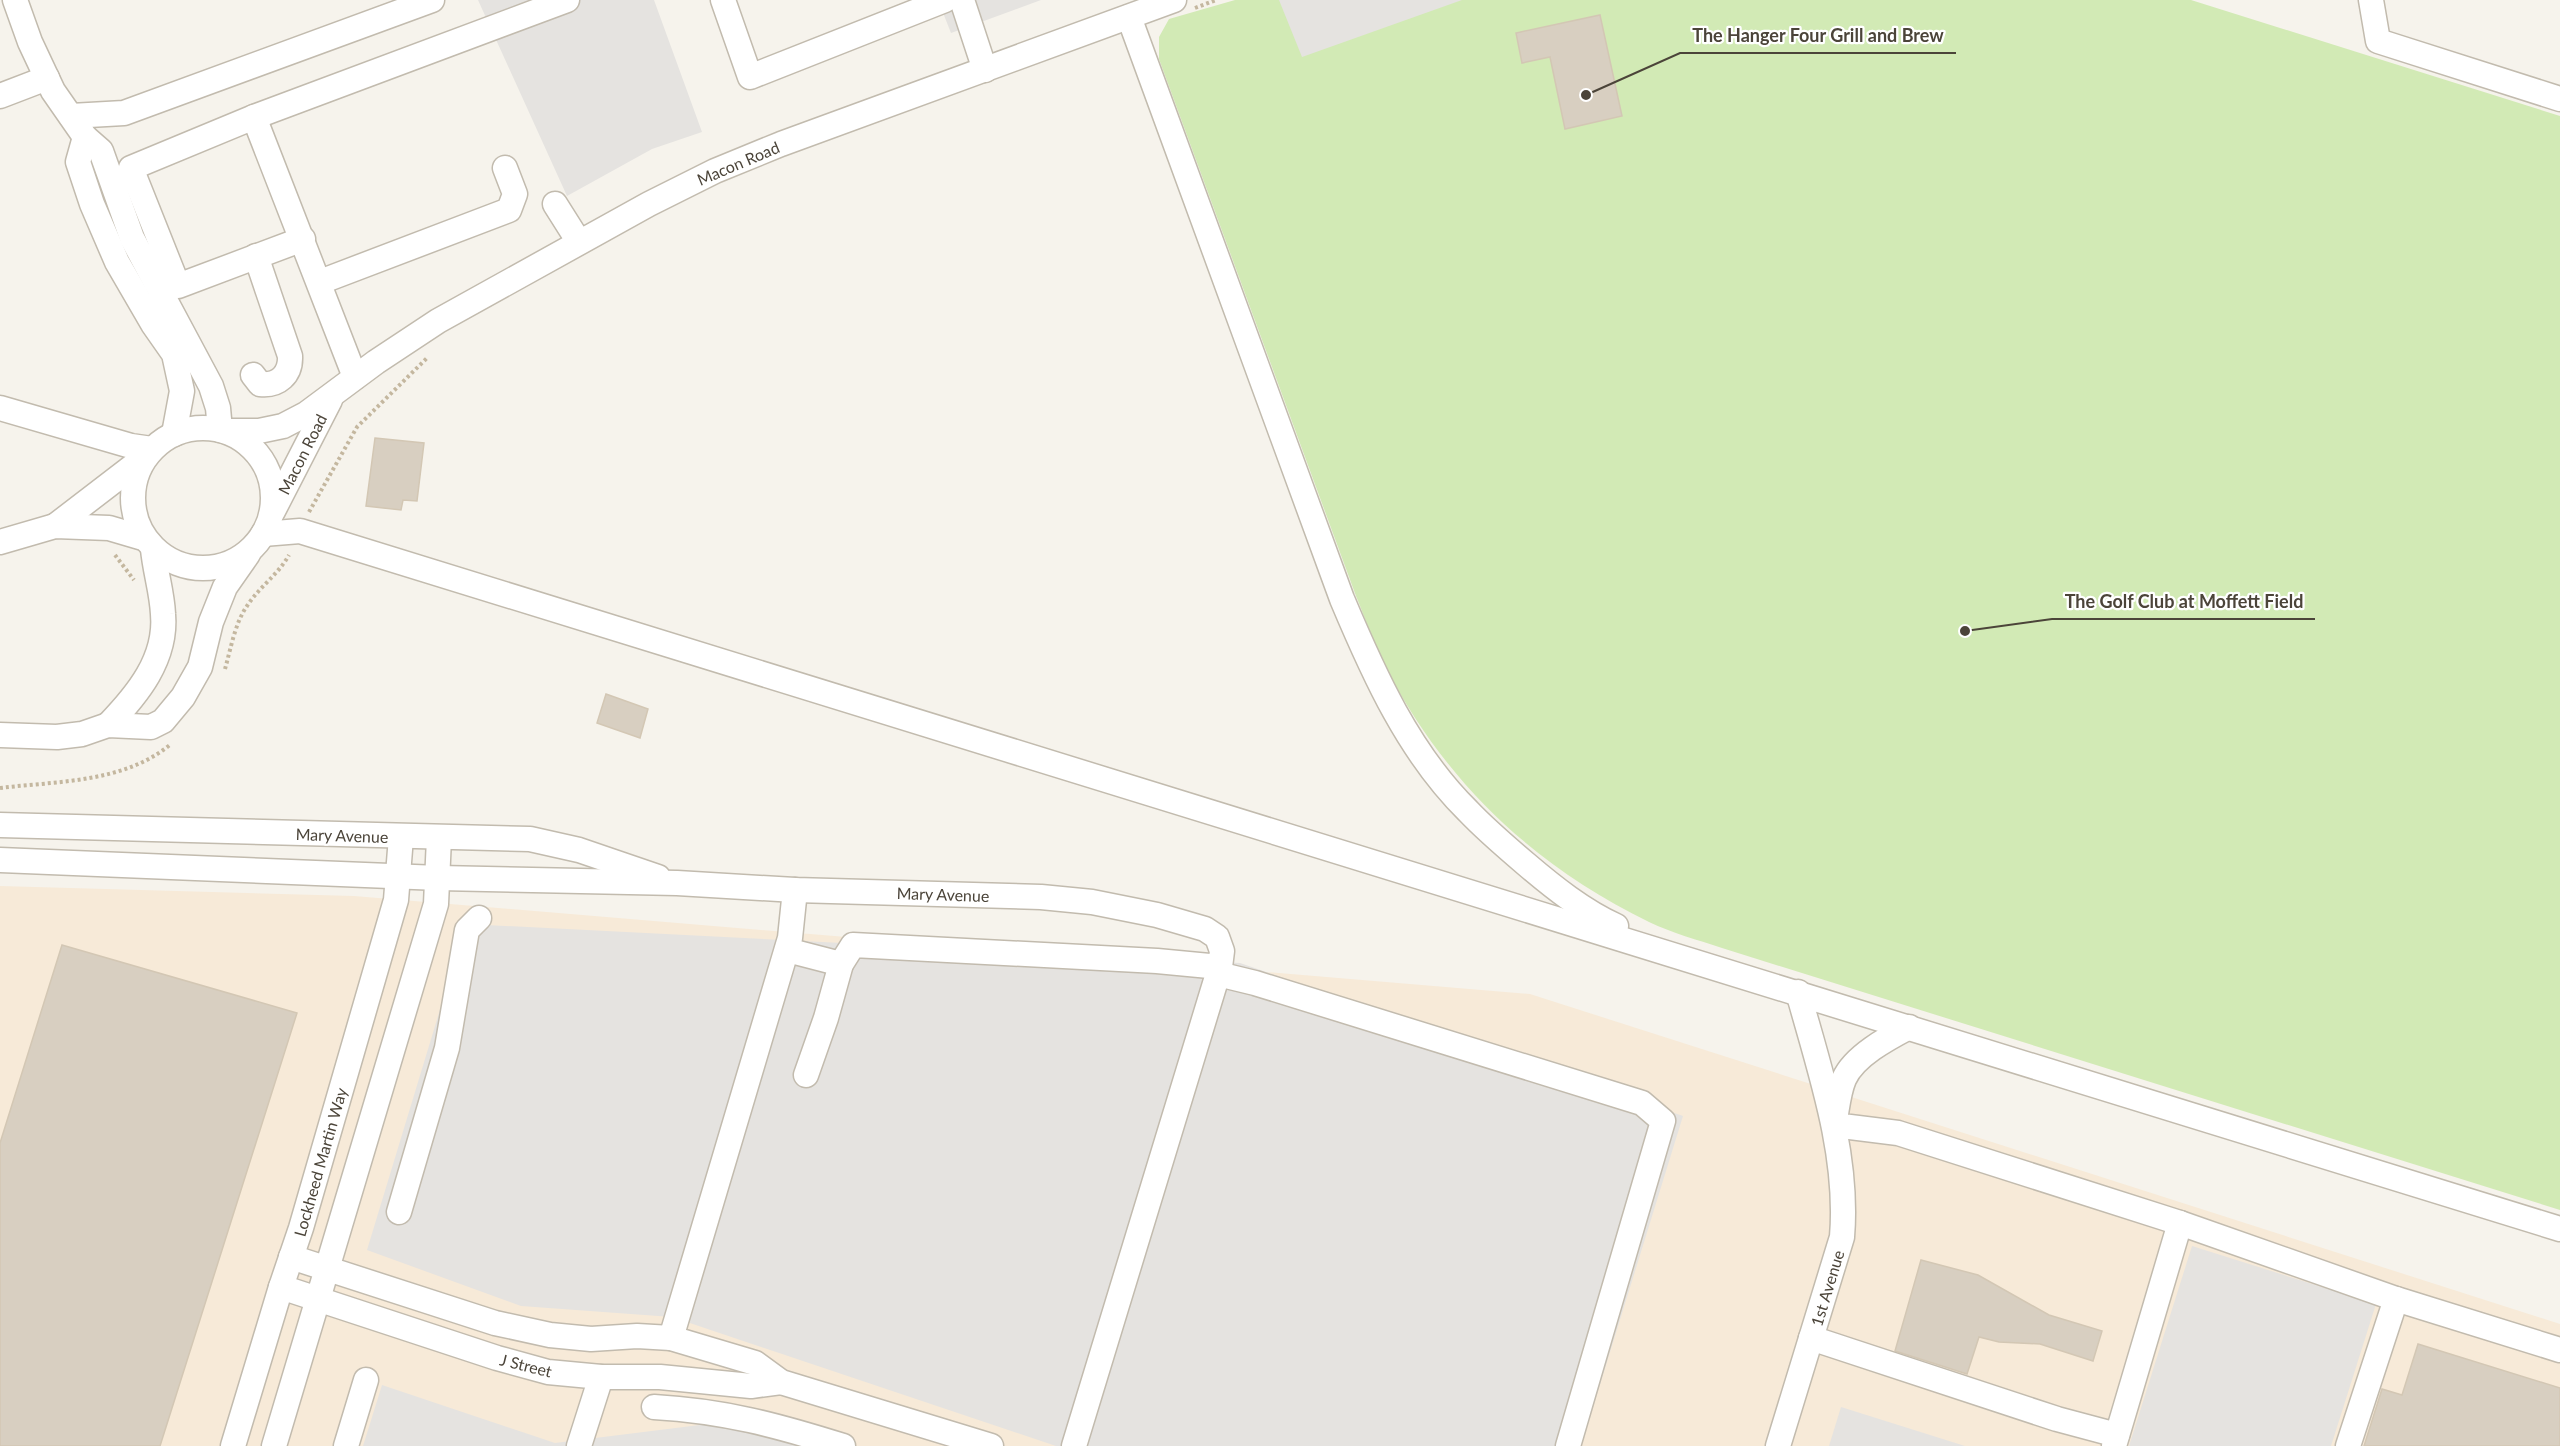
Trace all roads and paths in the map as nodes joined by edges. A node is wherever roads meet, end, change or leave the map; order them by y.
1 (15, 0) edge
2 (432, 0) edge
3 (567, 0) edge
4 (723, 0) edge
5 (945, 0) edge
6 (962, 0) edge
7 (1216, 0) edge
8 (2371, 0) edge
9 (1184, 4) edge
10 (1129, 17) junction
11 (986, 69) junction
12 (47, 78) junction
13 (0, 96) edge
14 (2560, 99) edge
15 (71, 116) junction
16 (254, 117) junction
17 (86, 137) junction
18 (505, 168) dead end
19 (555, 204) dead end
20 (303, 239) junction
21 (579, 242) junction
22 (256, 256) junction
23 (320, 282) junction
24 (432, 352) dead end
25 (253, 375) dead end
26 (356, 377) junction
27 (334, 393) junction
28 (0, 408) edge
29 (223, 430) junction
30 (174, 434) junction
31 (148, 453) junction
32 (327, 463) dead end
33 (333, 467) junction
34 (312, 505) dead end
35 (55, 526) junction
36 (261, 534) junction
37 (0, 542) edge
38 (148, 543) junction
39 (107, 550) dead end
40 (136, 586) dead end
41 (108, 724) junction
42 (0, 735) edge
43 (0, 825) edge
44 (401, 837) junction
45 (440, 837) junction
46 (0, 860) edge
47 (400, 876) junction
48 (439, 878) junction
49 (677, 883) junction
50 (795, 890) junction
51 (479, 918) dead end
52 (787, 950) junction
53 (847, 955) junction
54 (1689, 959) junction
55 (1219, 970) junction
56 (1798, 992) junction
57 (1909, 1027) junction
58 (806, 1075) dead end
59 (1834, 1125) junction
60 (399, 1212) dead end
61 (2180, 1224) junction
62 (2560, 1229) edge
63 (291, 1257) junction
64 (329, 1269) junction
65 (281, 1287) junction
66 (2396, 1299) junction
67 (318, 1300) junction
68 (671, 1338) junction
69 (1811, 1338) junction
70 (2560, 1350) edge
71 (602, 1377) junction
72 (366, 1380) dead end
73 (781, 1382) junction
74 (654, 1407) dead end
75 (2115, 1441) edge
76 (233, 1446) edge
77 (274, 1446) edge
78 (346, 1446) edge
79 (579, 1446) edge
80 (843, 1446) edge
81 (991, 1446) edge
82 (1074, 1446) edge
83 (1569, 1446) edge
84 (1778, 1446) edge
85 (2348, 1446) edge

1 - 12 street
2 - 15 street
3 - 16 street
4 - 5 street
6 - 11 street
7 - 9 path
8 - 14 street
9 - 10 street, Macon Road
10 - 11 street, Macon Road
10 - 54 street
11 - 21 street, Macon Road
12 - 13 street
12 - 15 street
15 - 17 street
16 - 20 street
16 - 22 street
17 - 29 street
17 - 30 street
18 - 23 street
19 - 21 street
20 - 22 street
20 - 23 street
21 - 26 street, Macon Road
22 - 25 street
23 - 26 street
24 - 33 path
26 - 27 street, Macon Road
27 - 29 street, Macon Road
27 - 36 street, Macon Road
28 - 31 street
29 - 30 street
29 - 36 street
30 - 31 street
31 - 35 street
31 - 38 street
32 - 33 path
33 - 34 path
35 - 37 street
35 - 38 street
36 - 38 street
36 - 41 street, Macon Road
36 - 54 street
38 - 41 street
39 - 40 path
41 - 42 street
43 - 44 street, Mary Avenue
44 - 45 street, Mary Avenue
44 - 47 street, Lockheed Martin Way
45 - 48 street
45 - 49 street, Mary Avenue
46 - 47 street, Mary Avenue
47 - 48 street, Mary Avenue
47 - 63 street, Lockheed Martin Way
48 - 49 street, Mary Avenue
48 - 64 street
49 - 50 street, Mary Avenue
50 - 52 street
50 - 55 street, Mary Avenue
51 - 60 street
52 - 53 street
52 - 68 street
53 - 55 street
53 - 58 street
54 - 56 street
55 - 82 street
55 - 83 street
56 - 57 street
56 - 59 street, 1st Avenue
57 - 59 street, 1st Avenue
57 - 62 street
59 - 61 street
59 - 69 street, 1st Avenue
61 - 66 street
61 - 75 street
63 - 64 street, J Street
63 - 65 street, Lockheed Martin Way
64 - 67 street
64 - 68 street, J Street
65 - 67 street, J Street
65 - 76 street, Lockheed Martin Way
66 - 70 street
66 - 85 street
67 - 71 street, J Street
67 - 77 street
68 - 73 street, J Street
69 - 75 street
69 - 84 street, 1st Avenue
71 - 73 street, J Street
71 - 79 street
72 - 78 street
73 - 81 street, J Street
74 - 80 street

